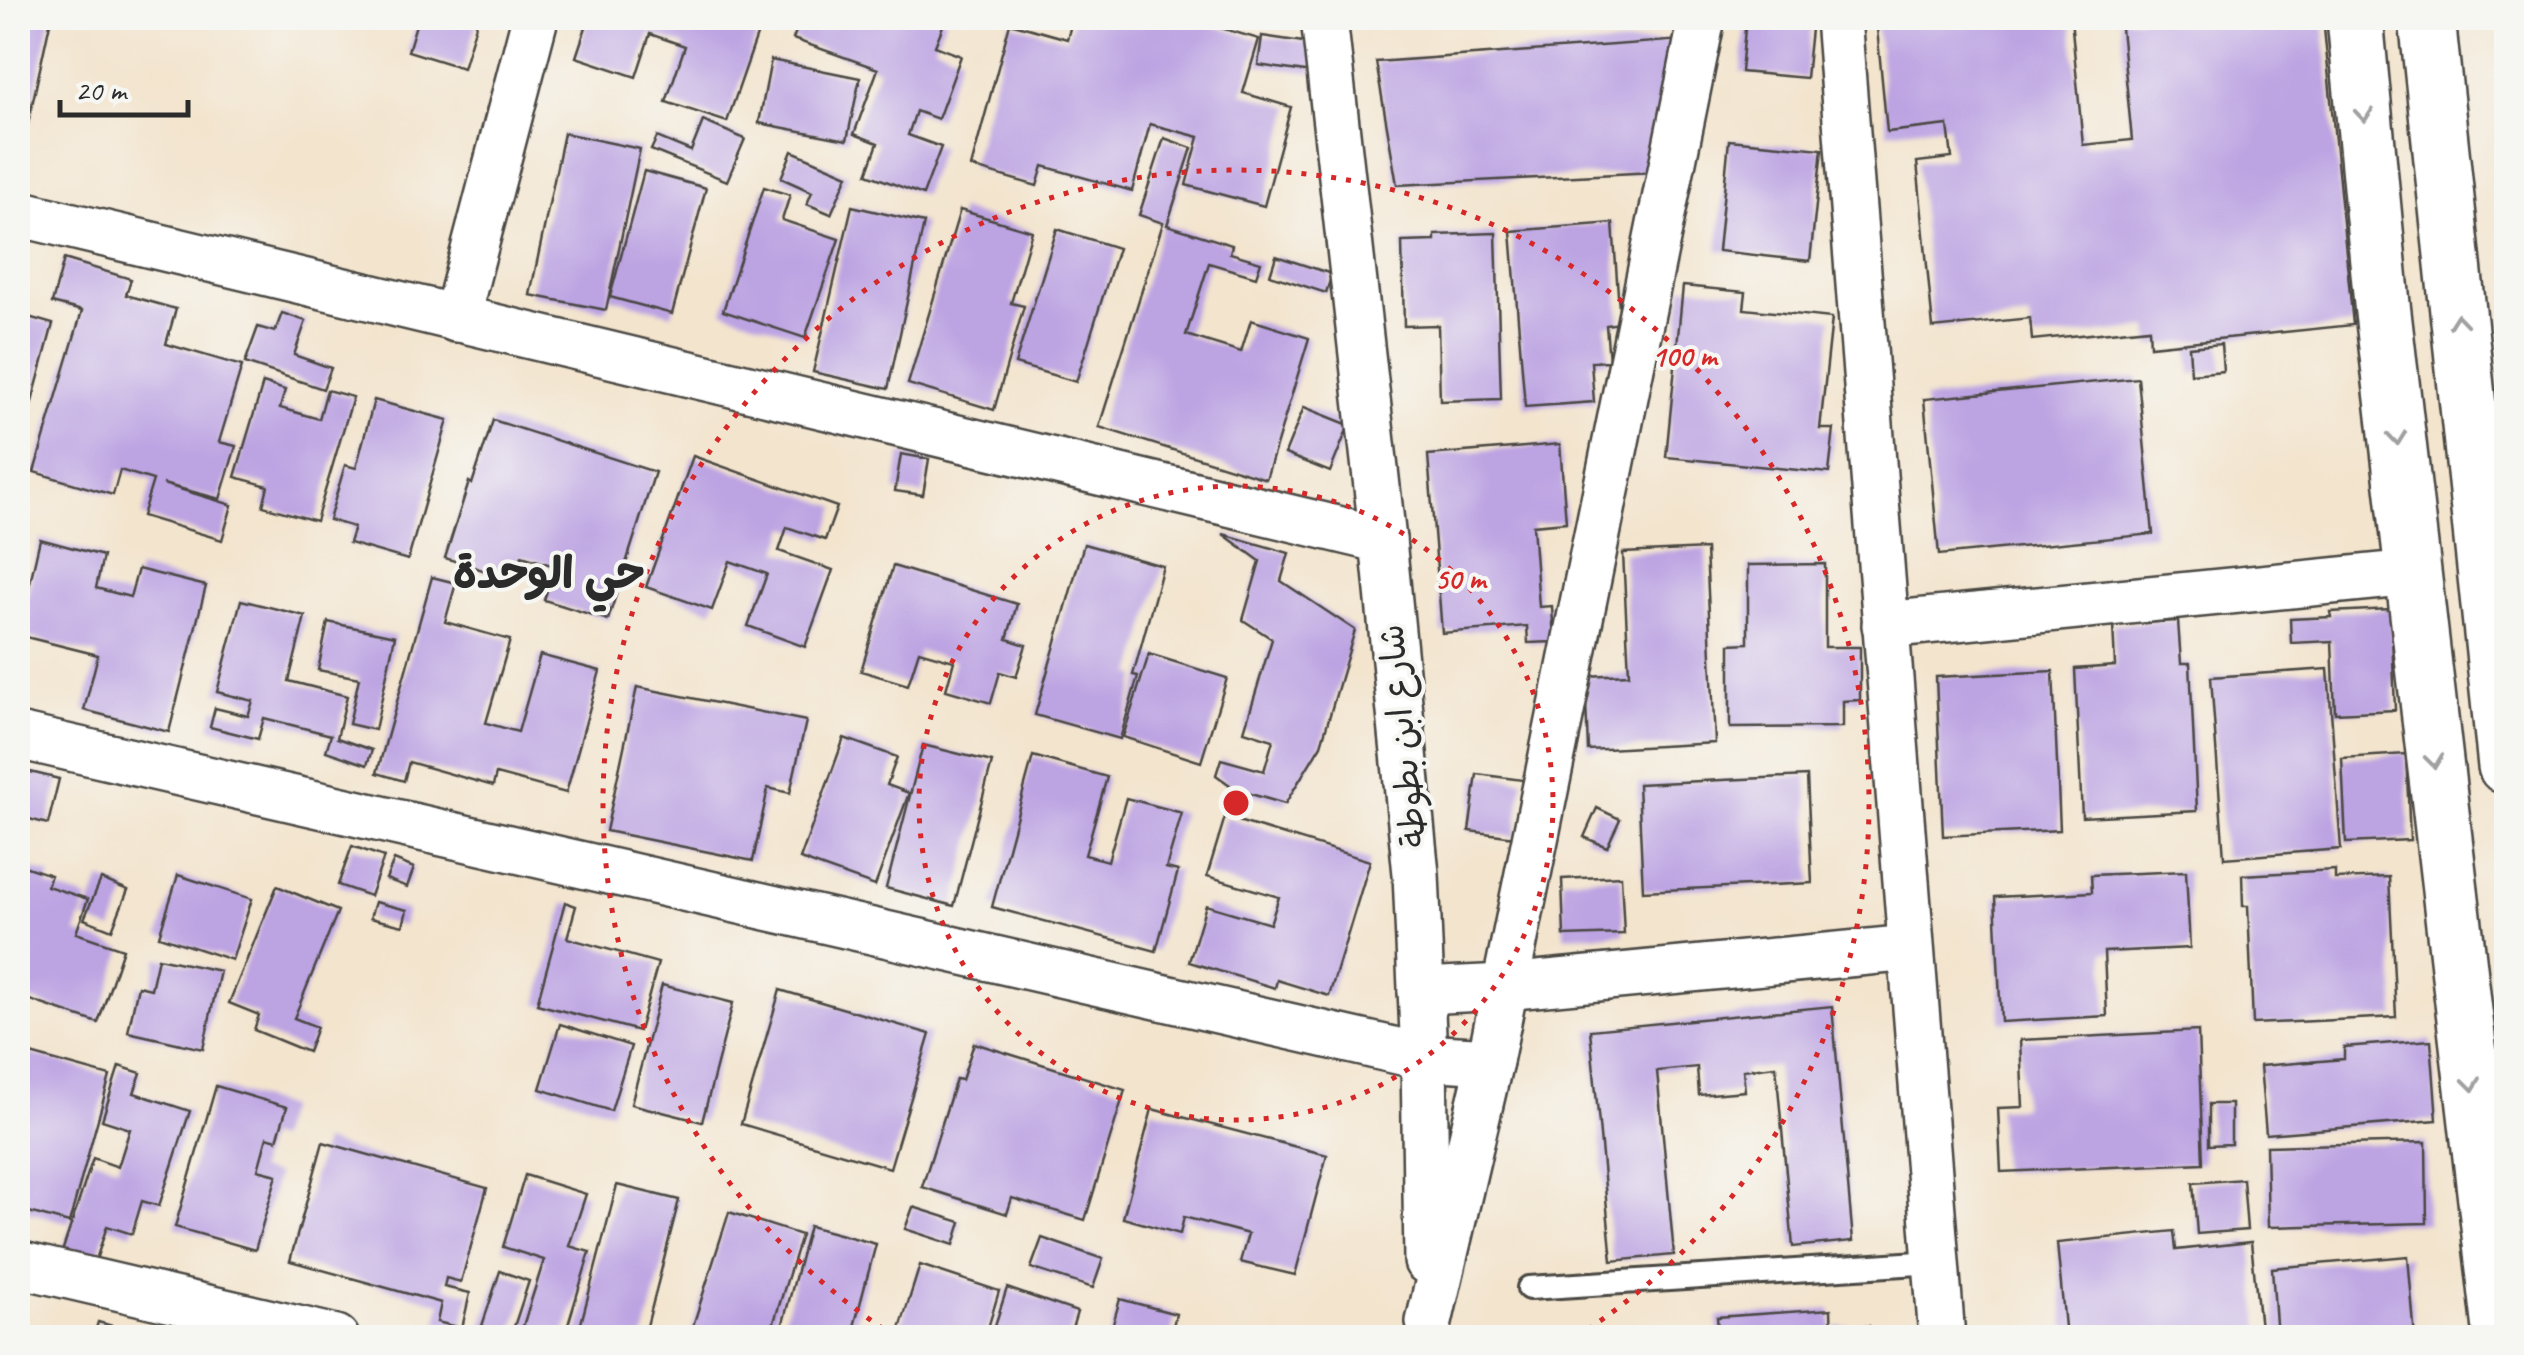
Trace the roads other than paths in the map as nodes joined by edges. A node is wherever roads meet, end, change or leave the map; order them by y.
1 (535, 18) edge
2 (1324, 18) edge
3 (1702, 18) edge
4 (1838, 18) edge
5 (2355, 18) edge
6 (2427, 18) edge
7 (18, 212) edge
8 (456, 319) junction
9 (1384, 540) junction
10 (2412, 573) junction
11 (1885, 625) junction
12 (18, 736) edge
13 (2506, 766) edge
14 (1910, 948) junction
15 (1505, 987) junction
16 (1421, 990) junction
17 (1424, 1058) junction
18 (1490, 1061) junction
19 (1936, 1262) junction
20 (18, 1264) edge
21 (1530, 1288) dead end
22 (1427, 1330) edge
23 (336, 1338) edge
24 (1942, 1338) edge
25 (2502, 1338) edge

1 - 8 street
2 - 9 street, شارع ابن بطوطة
3 - 15 street
4 - 11 street
5 -> 10 main road
13 -> 6 main road
7 - 8 street
8 - 9 street
9 - 16 street, شارع ابن بطوطة
10 - 11 street
10 -> 25 main road
11 - 14 street
12 - 17 street
14 - 15 street
14 - 19 street
15 - 16 street
15 - 18 street
16 - 17 street, شارع ابن بطوطة
17 - 18 street
17 - 22 street, شارع ابن بطوطة
18 - 22 street
19 - 21 lane
19 - 24 street
20 - 23 street

